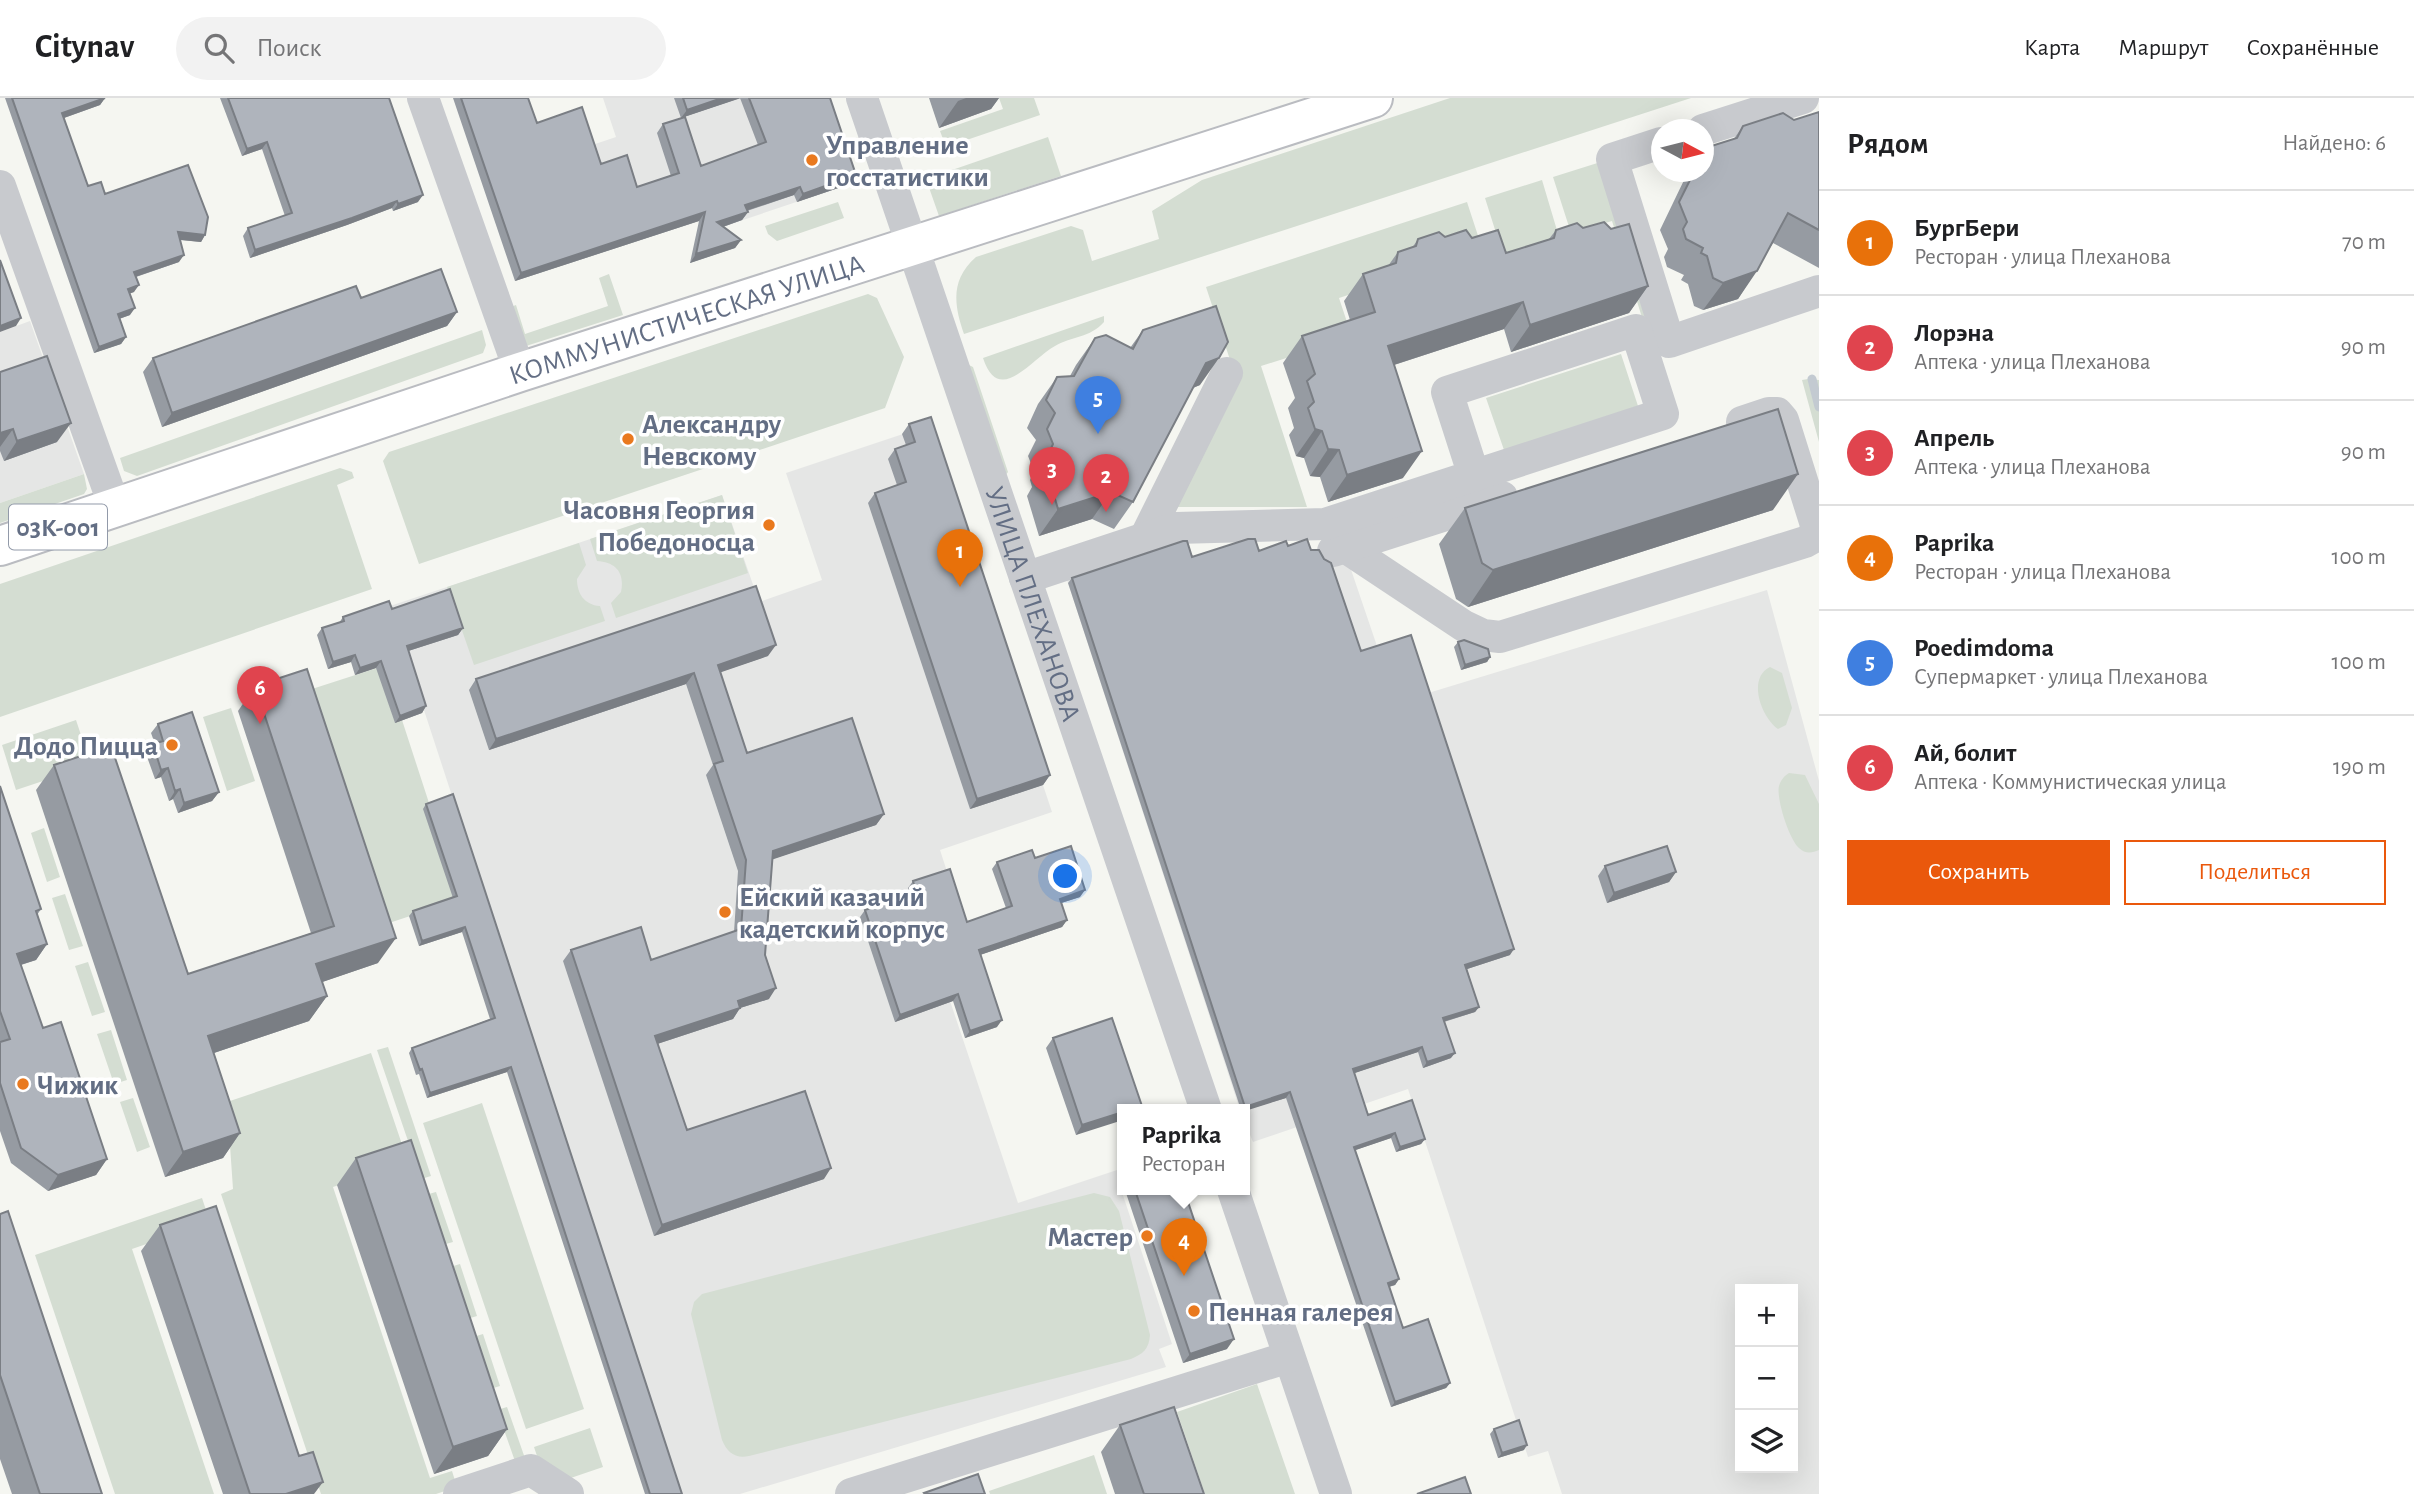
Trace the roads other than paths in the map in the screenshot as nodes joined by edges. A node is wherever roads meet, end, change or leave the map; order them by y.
1 (423, 98) edge
2 (862, 98) edge
3 (1373, 98) edge
4 (1803, 98) edge
5 (1714, 126) edge
6 (1651, 146) edge
7 (0, 186) edge
8 (912, 245) junction
9 (1819, 291) edge
10 (520, 372) junction
11 (1227, 373) edge
12 (1716, 430) edge
13 (1474, 476) junction
14 (1531, 488) edge
15 (115, 508) junction
16 (1145, 538) junction
17 (0, 546) edge
18 (1026, 578) junction
19 (1204, 1104) edge
20 (1235, 1195) edge
21 (1289, 1357) junction
22 (459, 1494) edge
23 (568, 1494) edge
24 (851, 1494) edge
25 (1336, 1494) edge

1 - 10 street
2 - 8 street, УЛИЦА ПЛЕХАНОВА
3 - 8 main road, КОММУНИСТИЧЕСКАЯ УЛИЦА
4 - 5 street
6 - 9 street
7 - 15 street
8 - 10 main road, КОММУНИСТИЧЕСКАЯ УЛИЦА
8 - 18 street, УЛИЦА ПЛЕХАНОВА
10 - 15 main road, КОММУНИСТИЧЕСКАЯ УЛИЦА
11 - 16 street
12 - 14 street
13 - 13 street
13 - 16 street
15 - 17 main road, КОММУНИСТИЧЕСКАЯ УЛИЦА / 03К-001
16 - 18 street
18 - 19 street, УЛИЦА ПЛЕХАНОВА
20 - 21 street
21 - 24 street
21 - 25 street
22 - 23 street

